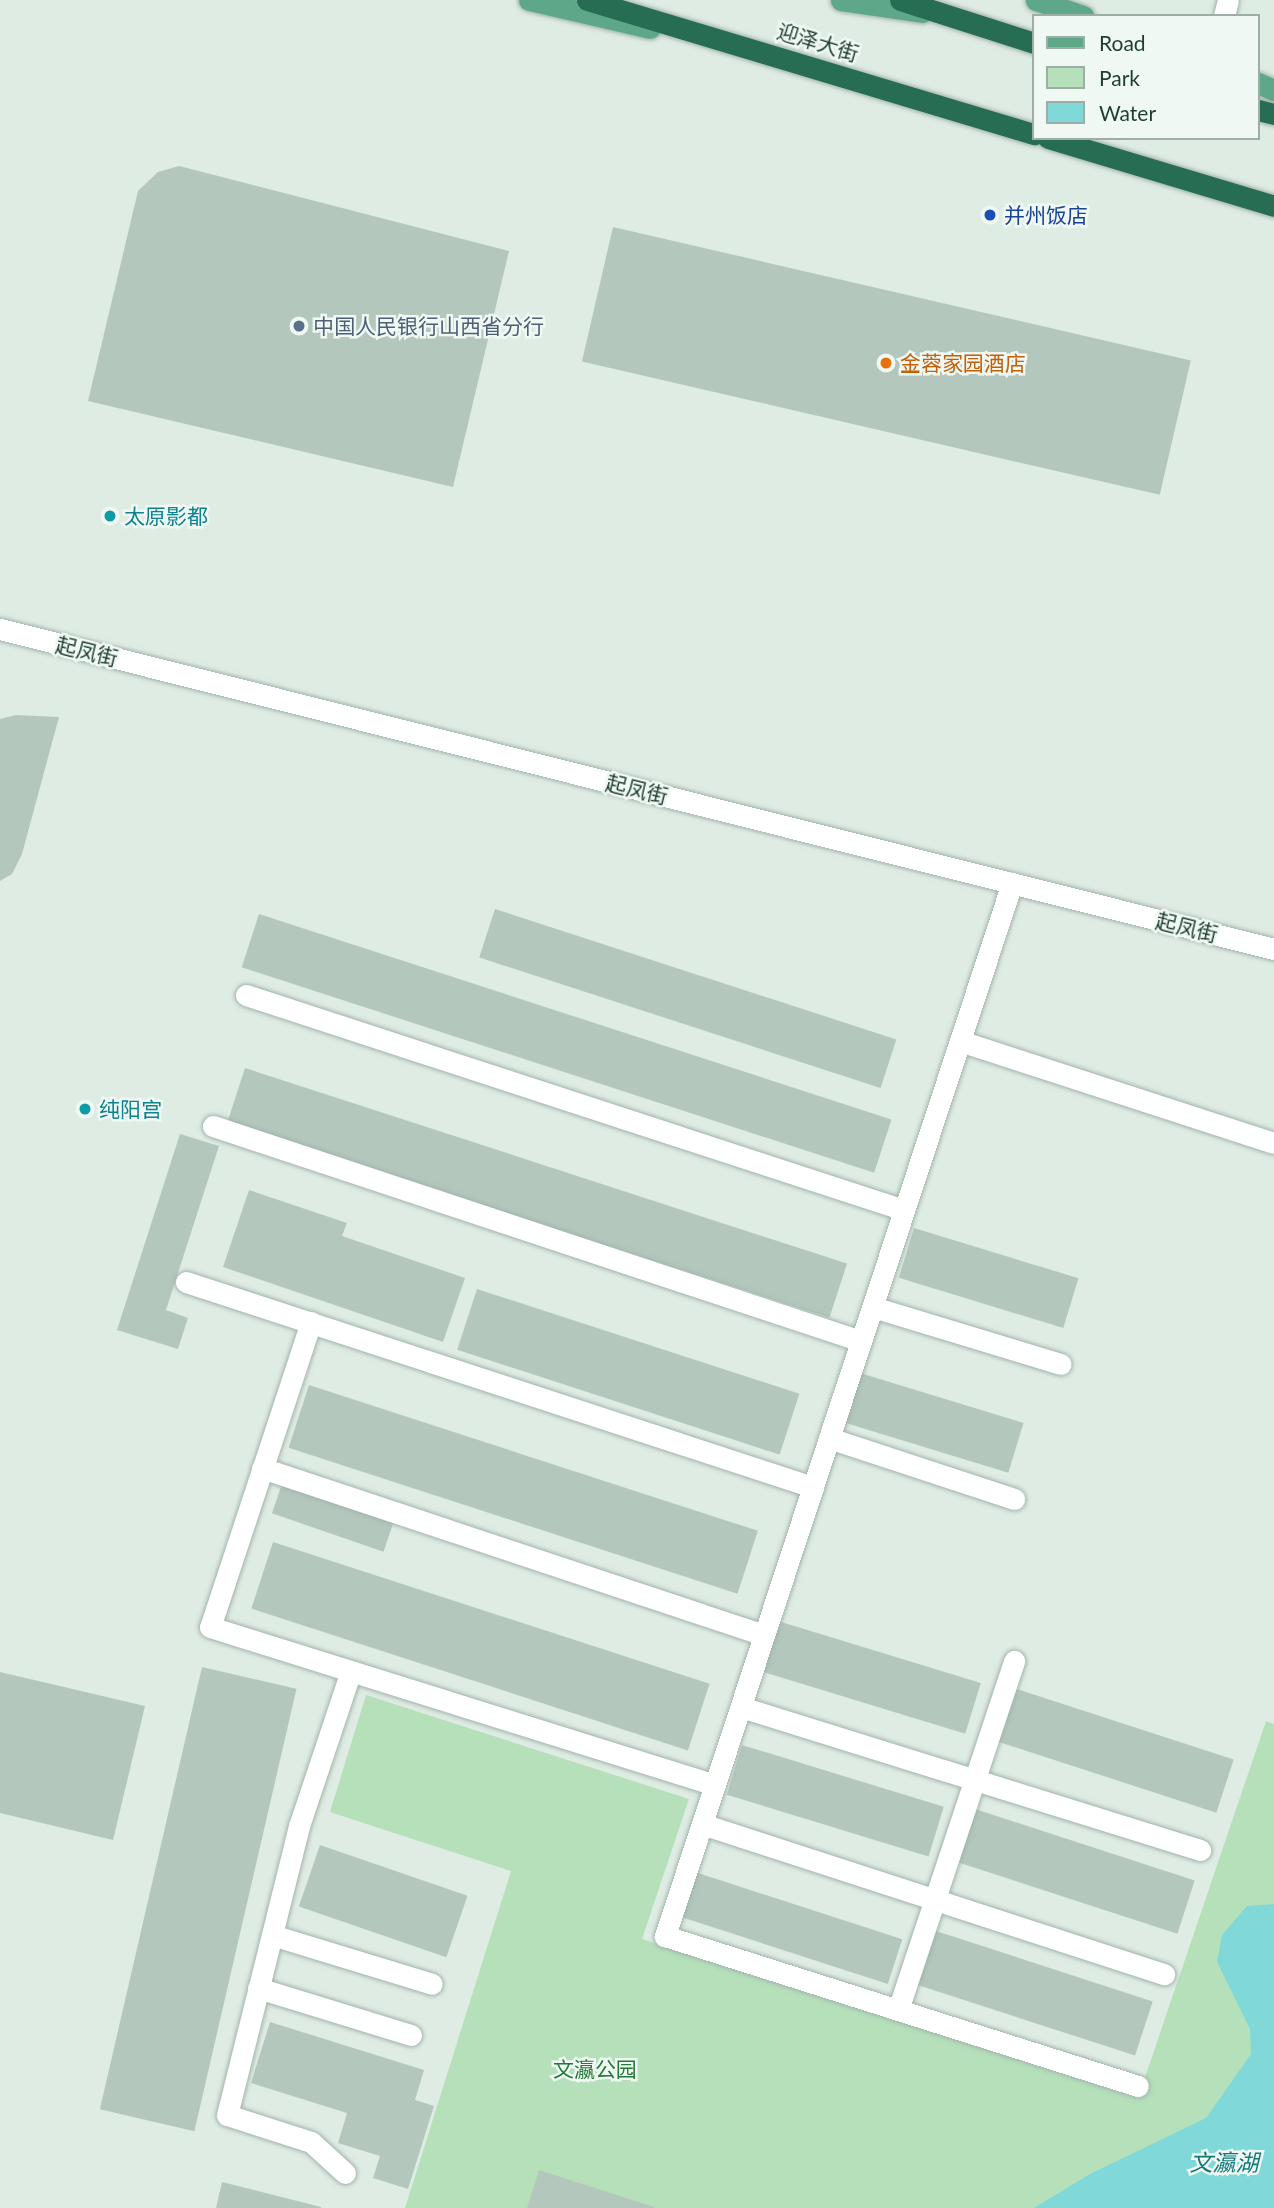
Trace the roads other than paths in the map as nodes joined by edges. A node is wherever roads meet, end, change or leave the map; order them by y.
1 (529, 0) edge
2 (587, 0) edge
3 (841, 0) edge
4 (900, 0) edge
5 (1036, 0) edge
6 (1077, 14) edge
7 (942, 15) junction
8 (1032, 42) edge
9 (819, 67) junction
10 (1032, 133) edge
11 (1055, 140) edge
12 (1274, 206) edge
13 (0, 629) edge
14 (1013, 883) junction
15 (1274, 949) edge
16 (246, 995) dead end
17 (960, 1041) junction
18 (213, 1126) dead end
19 (1274, 1143) edge
20 (904, 1210) junction
21 (186, 1282) dead end
22 (873, 1307) junction
23 (311, 1322) junction
24 (861, 1341) junction
25 (1061, 1364) dead end
26 (829, 1438) junction
27 (262, 1468) junction
28 (813, 1487) junction
29 (1014, 1499) dead end
30 (764, 1634) junction
31 (1014, 1661) dead end
32 (351, 1671) junction
33 (741, 1707) junction
34 (974, 1780) junction
35 (715, 1785) junction
36 (702, 1824) junction
37 (1200, 1850) dead end
38 (935, 1899) junction
39 (272, 1935) junction
40 (1164, 1974) dead end
41 (432, 1984) dead end
42 (258, 1988) junction
43 (898, 2010) junction
44 (411, 2035) dead end
45 (1138, 2086) dead end
46 (345, 2173) dead end

1 - 9 main road
2 - 9 highway, 迎泽大街
3 - 7 main road
4 - 7 highway
5 - 6 main road
7 - 8 highway
9 - 10 highway, 迎泽大街
11 - 12 highway
13 - 14 street, 起凤街
14 - 15 street, 起凤街
14 - 17 street
16 - 20 street
17 - 19 street
17 - 20 street
18 - 24 street
20 - 22 street
21 - 23 street
22 - 24 street
22 - 25 street
23 - 27 street
23 - 28 street
24 - 26 street
26 - 28 street
26 - 29 street
27 - 30 street
27 - 32 street
28 - 30 street
30 - 33 street
31 - 34 street
32 - 35 street
32 - 39 street
33 - 34 street
33 - 35 street
34 - 37 street
34 - 38 street
35 - 36 street
36 - 38 street
36 - 43 street
38 - 40 street
38 - 43 street
39 - 41 street
39 - 42 street
42 - 44 street
42 - 46 street
43 - 45 street

